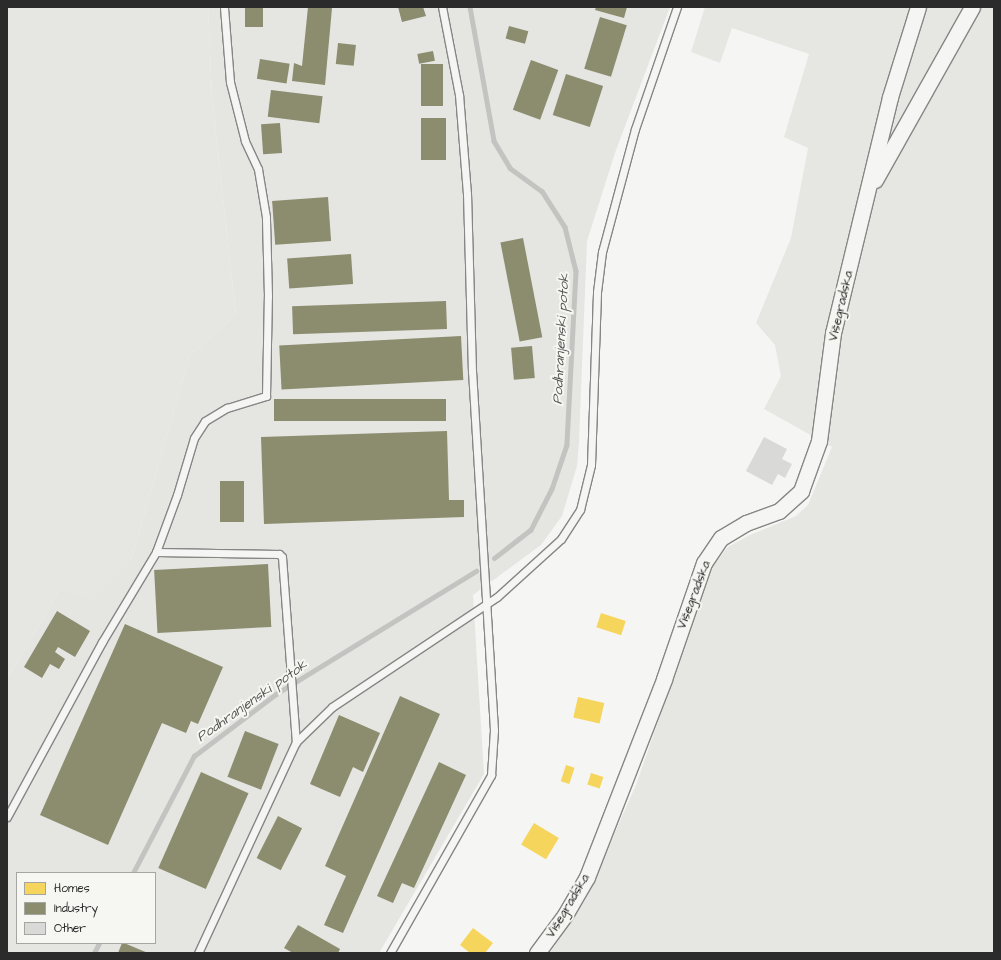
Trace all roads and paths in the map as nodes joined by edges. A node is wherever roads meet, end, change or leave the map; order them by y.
1 (224, 7) edge
2 (442, 7) edge
3 (678, 7) edge
4 (918, 7) edge
5 (972, 7) edge
6 (868, 193) junction
7 (156, 552) junction
8 (486, 603) junction
9 (296, 742) junction
10 (7, 817) edge
11 (198, 953) edge
12 (390, 953) edge
13 (537, 953) edge

1 - 7 lane
2 - 8 lane
3 - 8 lane
4 - 6 street
5 - 6 street
6 - 13 street, Višegradska
7 - 9 lane
7 - 10 lane
8 - 9 lane
8 - 12 lane
9 - 11 lane

